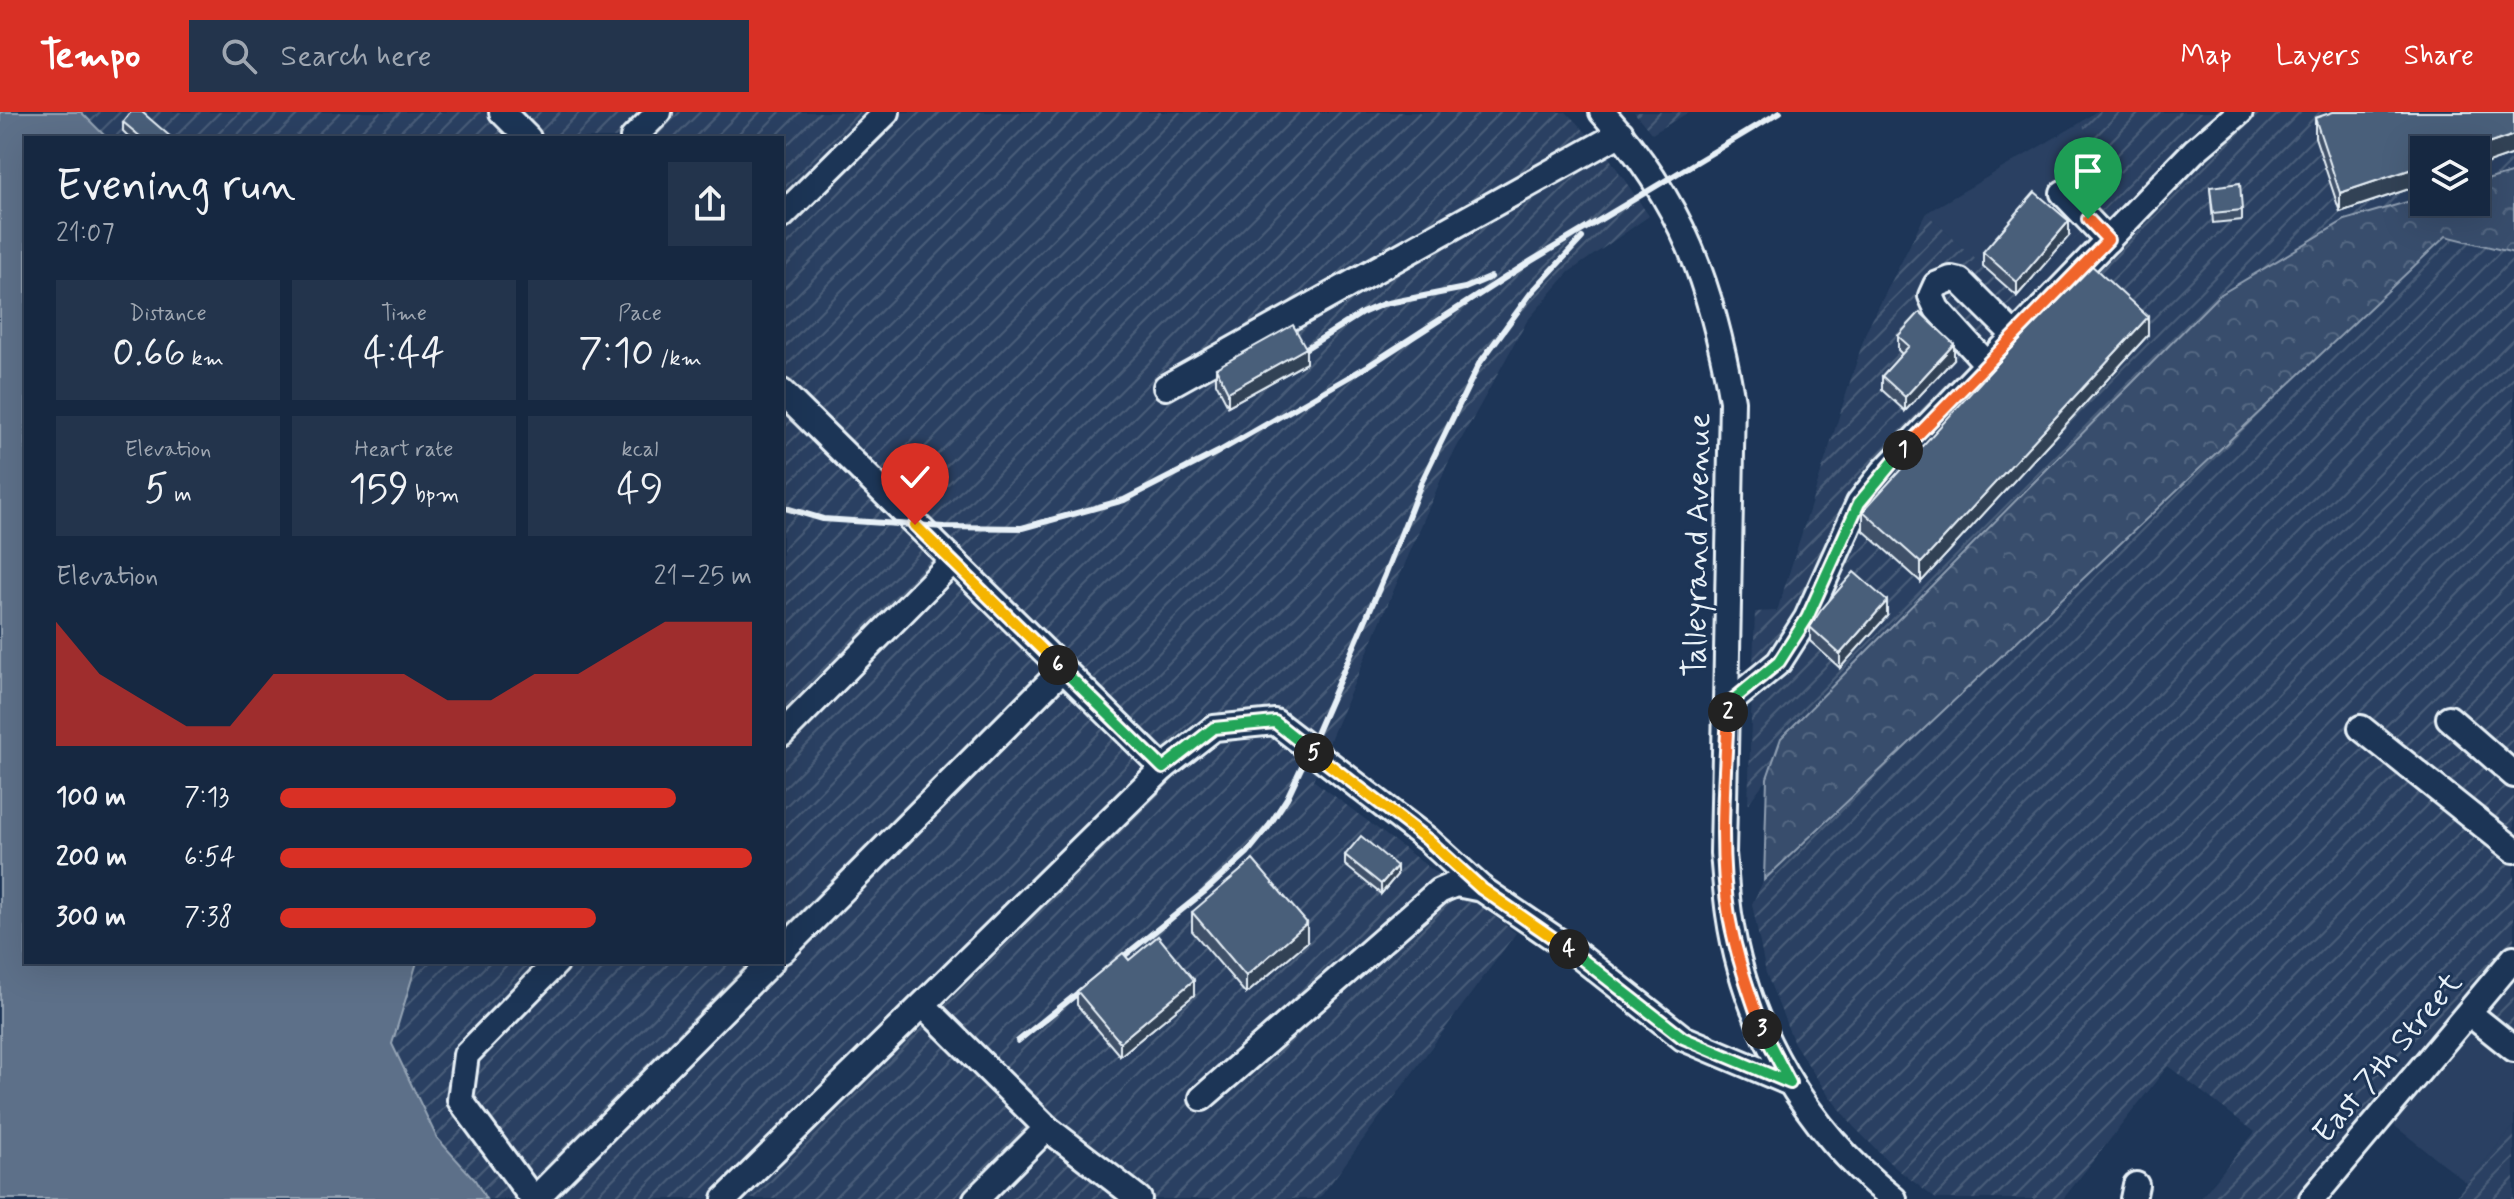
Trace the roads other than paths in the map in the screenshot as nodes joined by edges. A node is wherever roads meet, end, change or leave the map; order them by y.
1 (502, 112) edge
2 (659, 112) edge
3 (887, 112) edge
4 (1602, 112) edge
5 (2240, 112) edge
6 (1621, 133) junction
7 (526, 136) edge
8 (635, 136) edge
9 (2063, 193) dead end
10 (784, 214) edge
11 (2108, 240) junction
12 (2015, 336) junction
13 (1987, 364) junction
14 (1166, 387) dead end
15 (784, 394) edge
16 (952, 562) junction
17 (1062, 670) junction
18 (1728, 704) junction
19 (2449, 718) dead end
20 (2361, 728) dead end
21 (784, 732) edge
22 (1163, 768) junction
23 (2514, 775) edge
24 (2514, 850) edge
25 (1482, 889) junction
26 (784, 949) edge
27 (2514, 958) edge
28 (555, 964) edge
29 (769, 964) edge
30 (923, 1005) junction
31 (2469, 1013) junction
32 (2514, 1049) edge
33 (1790, 1083) junction
34 (1202, 1098) dead end
35 (1047, 1128) junction
36 (2317, 1197) edge
37 (534, 1199) edge
38 (725, 1199) edge
39 (976, 1199) edge
40 (1139, 1199) edge
41 (1894, 1199) edge

1 - 7 street
2 - 8 street
3 - 10 street
4 - 6 street, Talleyrand Avenue
5 - 11 street
6 - 14 street
6 - 18 street, Talleyrand Avenue
9 - 11 street
11 - 12 street
12 - 13 street
12 - 13 street
13 - 18 street
15 - 16 street
16 - 17 street
16 - 21 street
17 - 22 street
17 - 26 street
18 - 33 street, Talleyrand Avenue
19 - 23 street
20 - 24 street
22 - 25 street
22 - 30 street
25 - 33 street
25 - 34 street
27 - 31 street, East 7th Street
28 - 37 street
29 - 37 street
30 - 35 street
30 - 38 street
31 - 32 street
31 - 36 street, East 7th Street
33 - 41 street, Talleyrand Avenue
35 - 39 street
35 - 40 street

